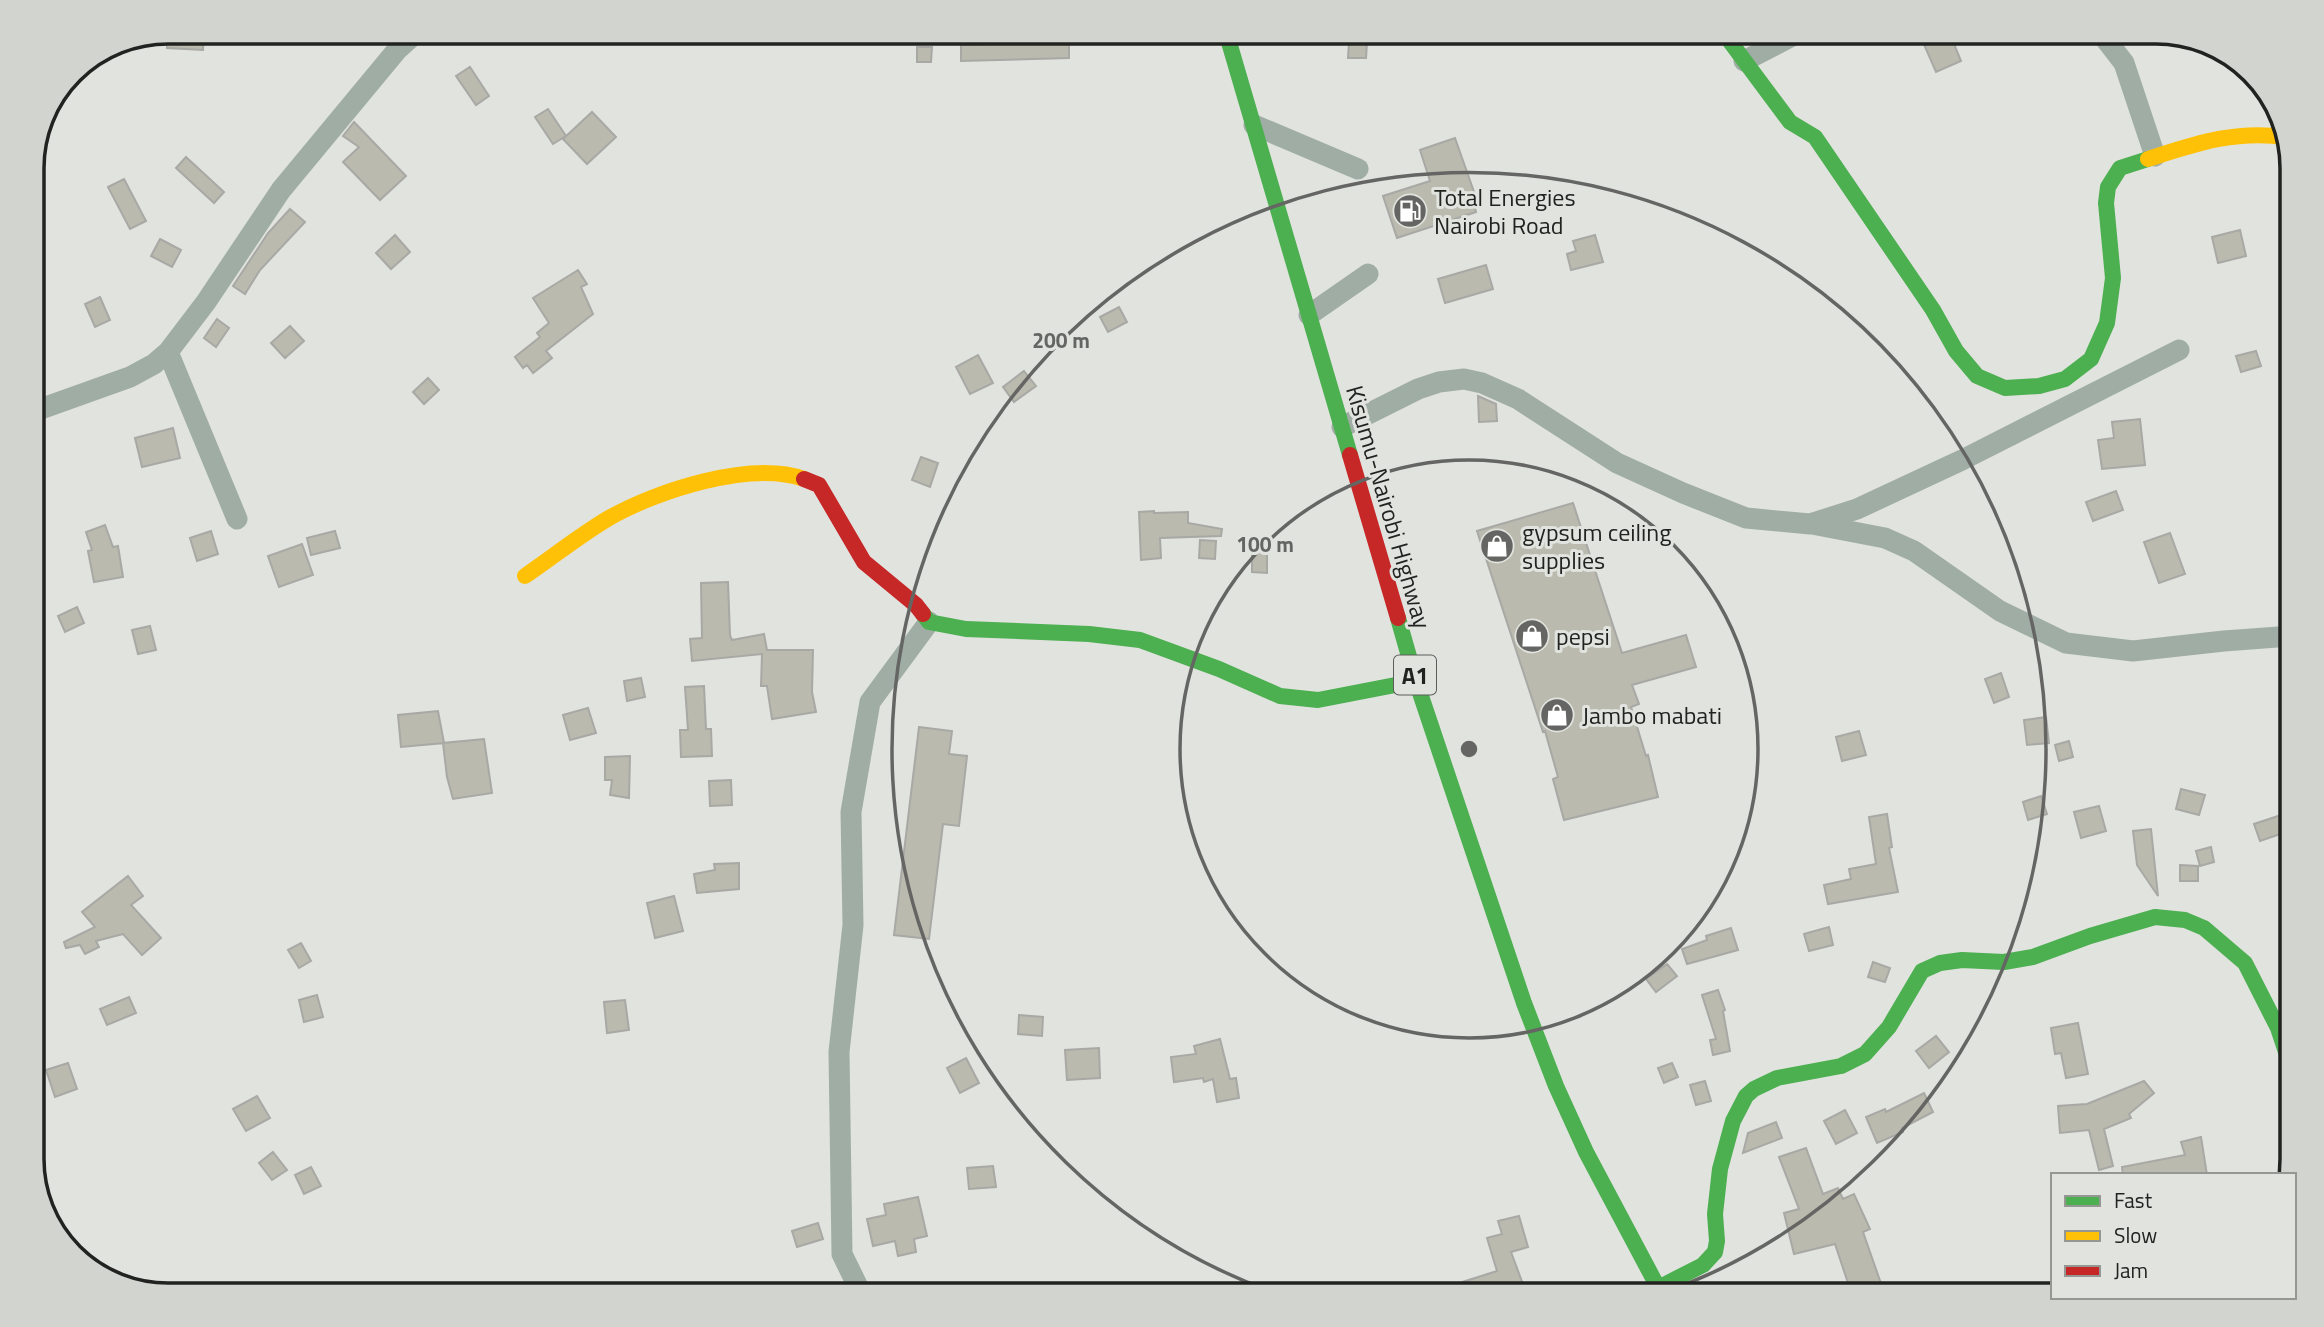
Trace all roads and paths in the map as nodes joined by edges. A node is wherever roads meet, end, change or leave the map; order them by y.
1 (404, 44) edge
2 (1230, 44) edge
3 (1732, 44) edge
4 (1777, 44) edge
5 (2109, 44) edge
6 (1744, 61) junction
7 (1254, 125) junction
8 (2276, 136) edge
9 (2155, 156) junction
10 (1358, 169) dead end
11 (1368, 274) dead end
12 (1309, 315) junction
13 (2179, 350) dead end
14 (168, 352) junction
15 (44, 408) edge
16 (1342, 427) junction
17 (237, 519) dead end
18 (1810, 524) junction
19 (525, 576) dead end
20 (929, 622) junction
21 (2280, 637) edge
22 (1416, 681) junction
23 (2280, 1034) edge
24 (856, 1283) edge
25 (1655, 1283) edge
26 (1674, 1283) edge

1 - 14 street
2 - 7 main road, Kisumu-Nairobi Highway / A1
3 - 6 main road
4 - 6 street
5 - 9 street
6 - 9 main road
7 - 10 street
7 - 12 main road, Kisumu-Nairobi Highway / A1
8 - 9 main road
11 - 12 street
12 - 16 main road, Kisumu-Nairobi Highway / A1
13 - 18 street
14 - 15 street
14 - 17 street
16 - 18 street
16 - 22 main road, Kisumu-Nairobi Highway / A1
18 - 21 street
19 - 20 main road
20 - 22 main road
20 - 24 street
22 - 25 main road, Kisumu-Nairobi Highway / A1
23 - 26 main road

